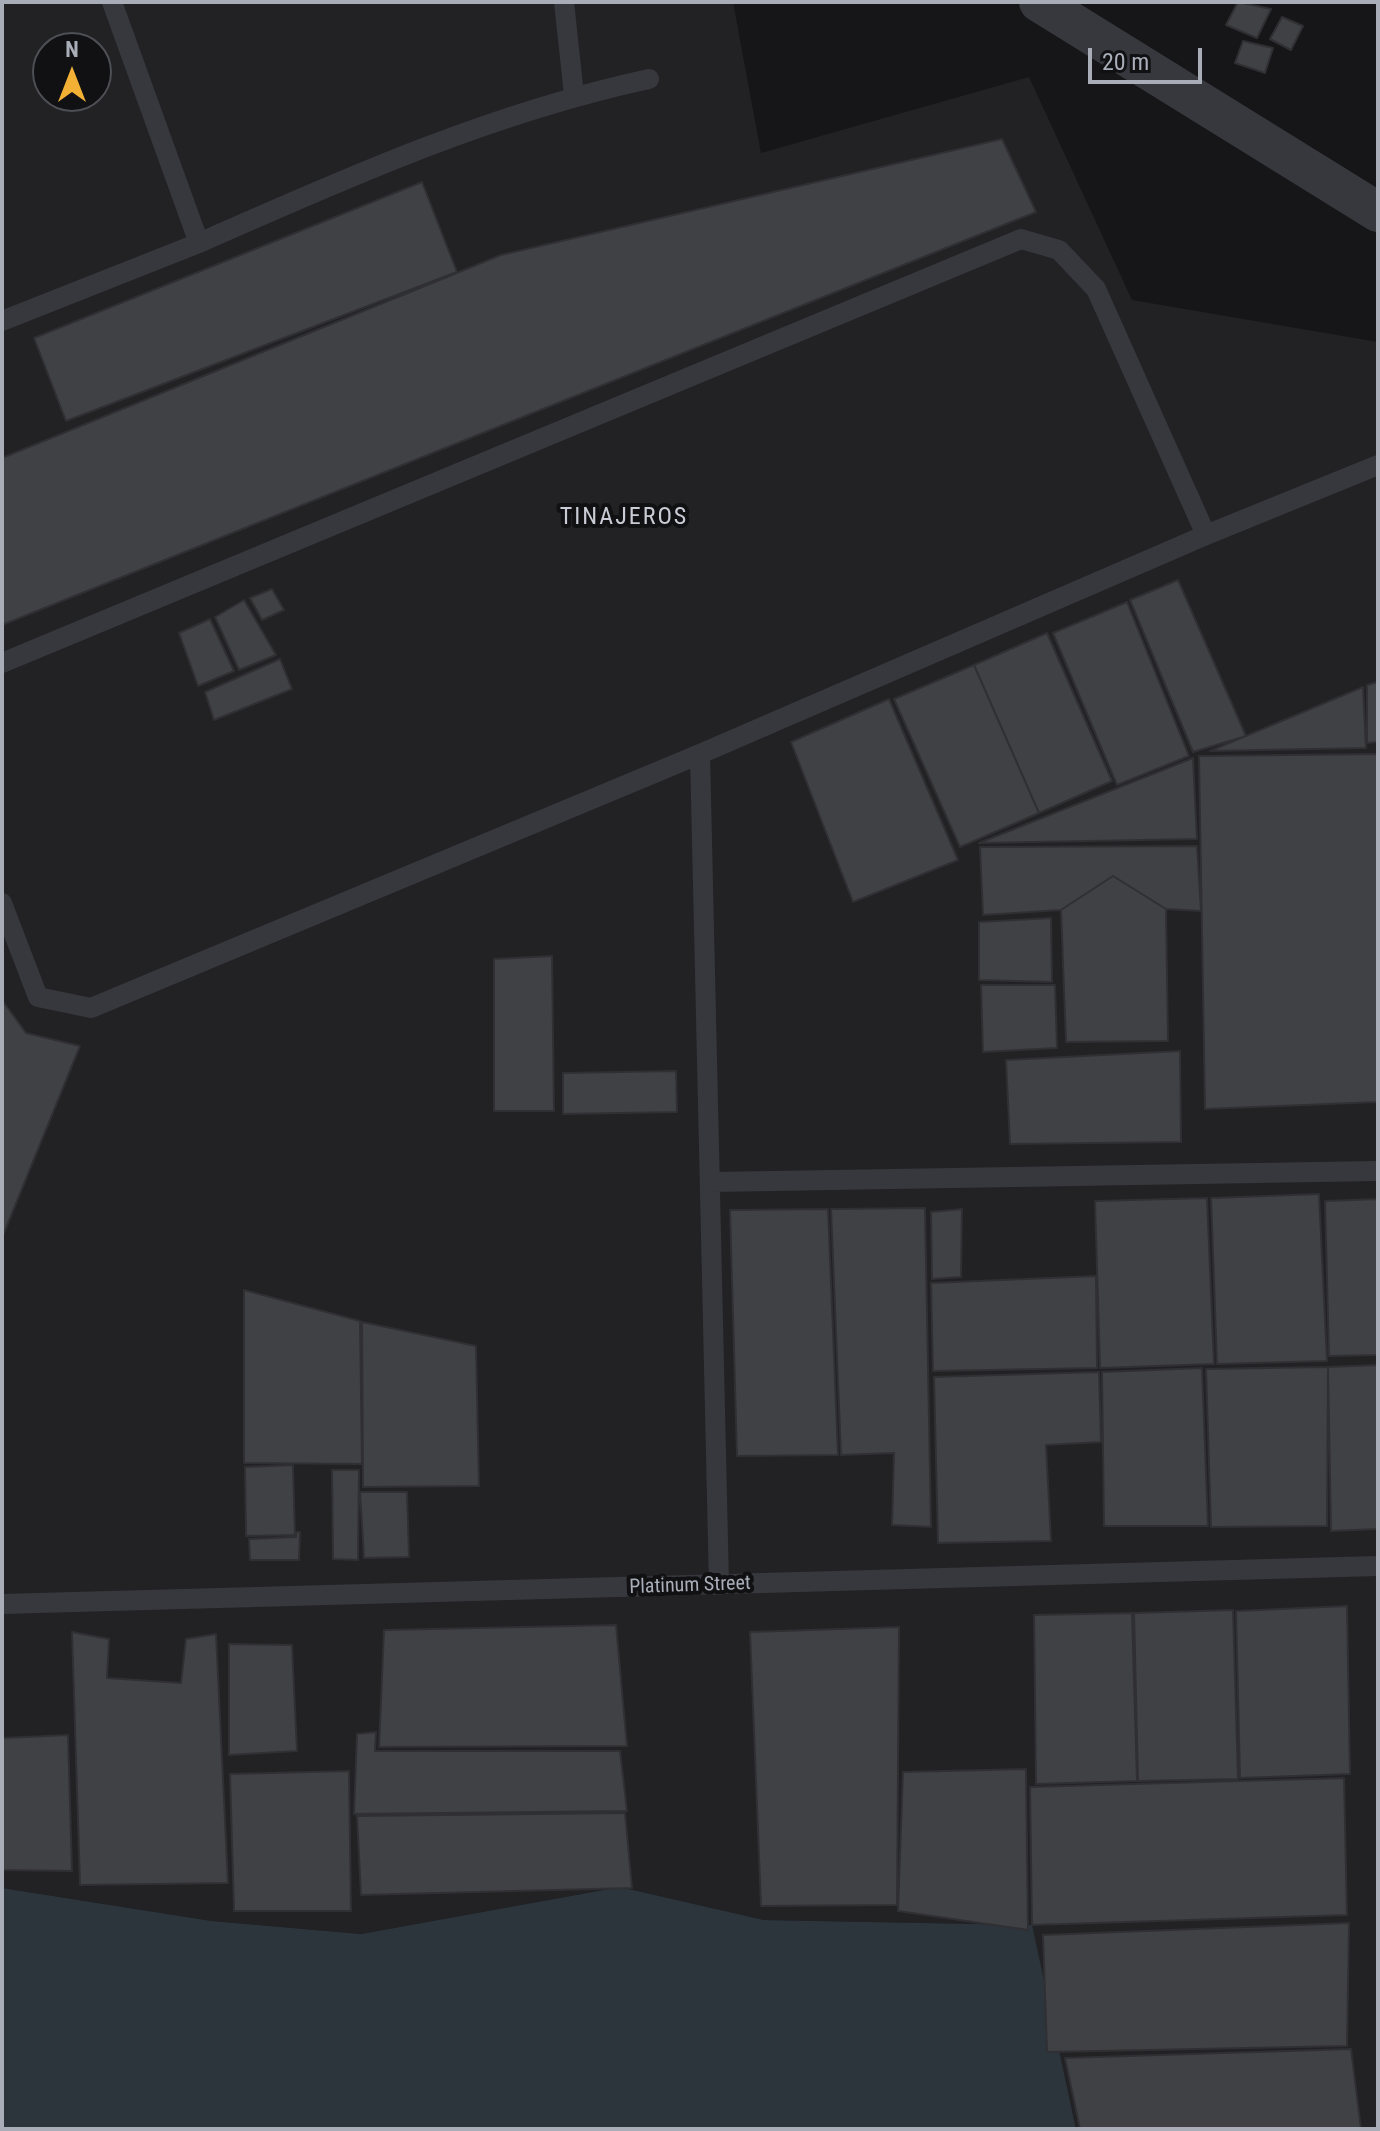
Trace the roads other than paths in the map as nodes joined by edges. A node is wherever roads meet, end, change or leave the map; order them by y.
1 (112, 2) edge
2 (564, 2) edge
3 (1039, 2) edge
4 (649, 79) dead end
5 (574, 95) junction
6 (1378, 212) edge
7 (199, 243) junction
8 (2, 321) edge
9 (1378, 465) edge
10 (1206, 535) junction
11 (2, 663) edge
12 (700, 754) junction
13 (2, 903) edge
14 (1378, 1171) edge
15 (711, 1182) junction
16 (1378, 1566) edge
17 (719, 1585) junction
18 (2, 1604) edge

1 - 7 lane
2 - 5 lane
3 - 6 street
4 - 5 lane
5 - 7 lane
7 - 8 lane
9 - 10 lane
10 - 11 lane
10 - 12 lane
12 - 13 lane
12 - 15 lane
14 - 15 lane
15 - 17 lane
16 - 17 lane, Platinum Street
17 - 18 lane, Platinum Street

